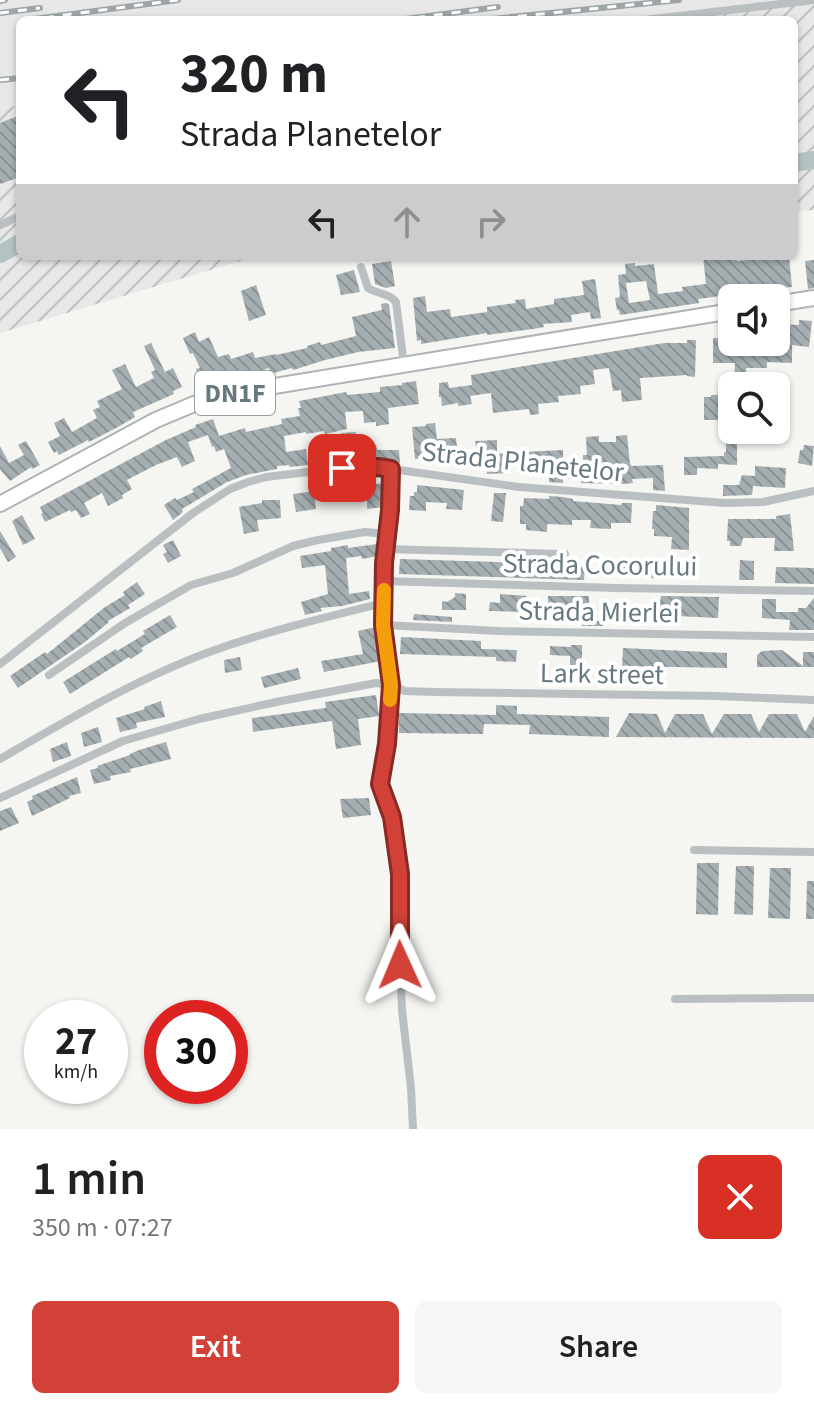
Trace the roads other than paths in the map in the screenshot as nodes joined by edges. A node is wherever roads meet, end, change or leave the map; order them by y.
1 (814, 0) edge
2 (679, 16) edge
3 (361, 267) dead end
4 (814, 298) edge
5 (790, 302) edge
6 (718, 313) edge
7 (404, 366) junction
8 (391, 469) junction
9 (814, 491) edge
10 (0, 504) edge
11 (387, 534) junction
12 (385, 549) junction
13 (565, 554) dead end
14 (384, 581) junction
15 (814, 591) edge
16 (383, 603) junction
17 (383, 625) junction
18 (814, 637) edge
19 (0, 664) edge
20 (49, 675) dead end
21 (391, 685) junction
22 (814, 700) edge
23 (0, 759) edge
24 (0, 798) edge
25 (694, 850) dead end
26 (814, 852) edge
27 (814, 998) edge
28 (675, 999) dead end
29 (413, 1129) edge

1 - 2 street
3 - 7 street
4 - 5 main road
6 - 7 main road, DN1F
7 - 10 main road, DN1F
8 - 9 street, Strada Planetelor
8 - 11 street
8 - 19 street, Strada Planetelor
11 - 12 street
11 - 20 street
12 - 13 street, Strada Cocorului
12 - 14 street
14 - 15 street, Strada Cocorului
14 - 16 street
16 - 17 street
16 - 23 street
17 - 18 street, Strada Mierlei
17 - 21 street
21 - 22 street, Lark street
21 - 24 street, Lark street
21 - 29 street
25 - 26 street
27 - 28 street

